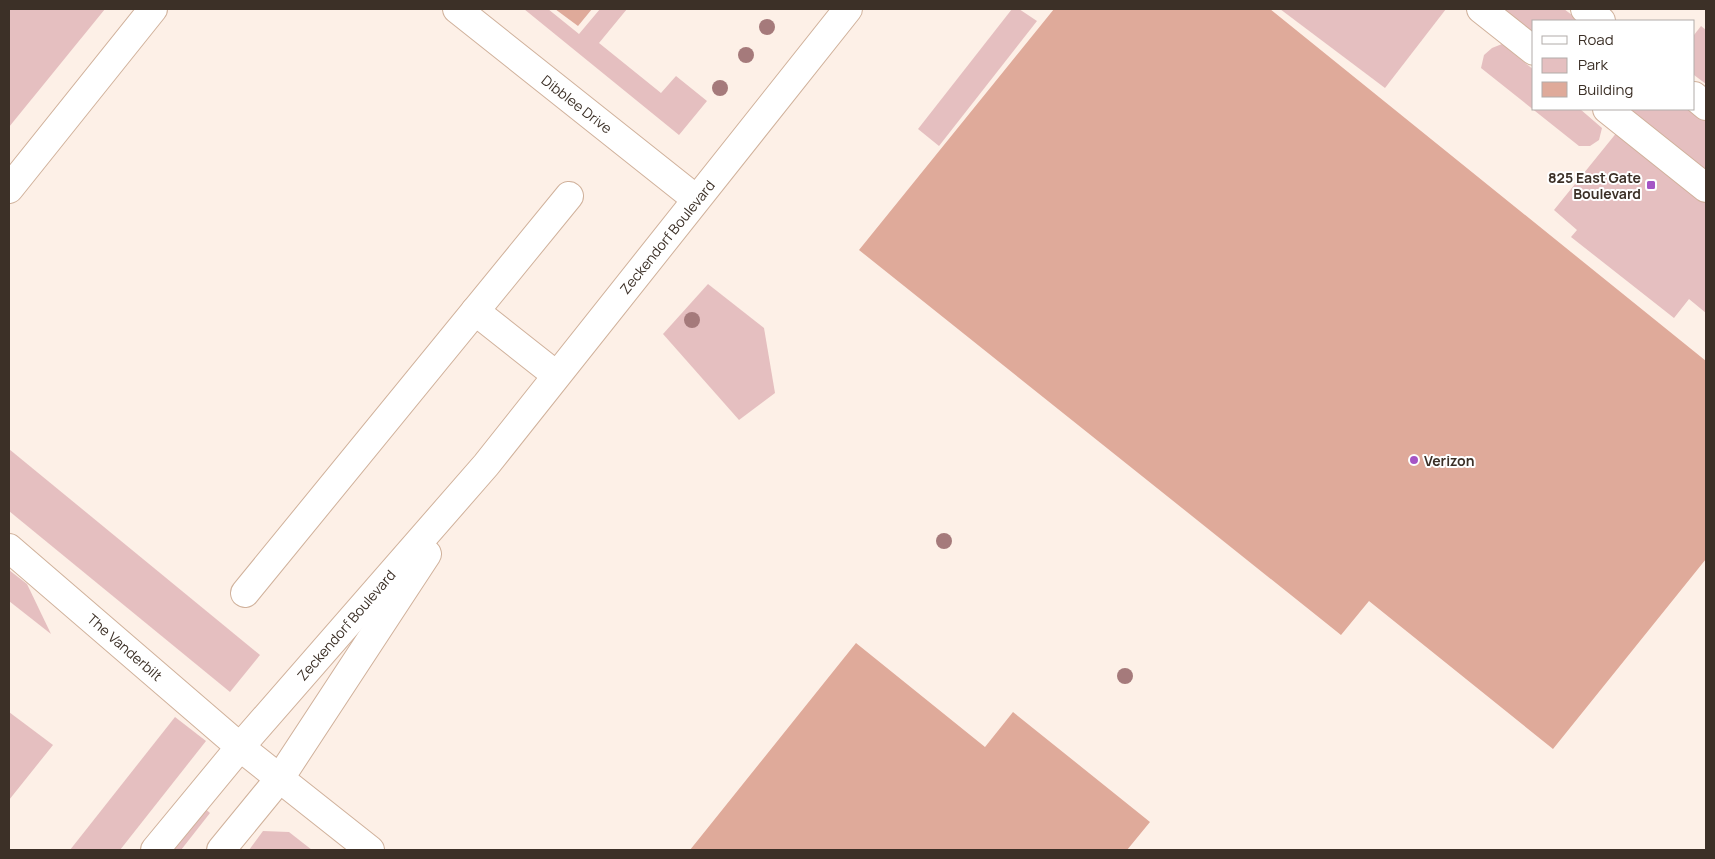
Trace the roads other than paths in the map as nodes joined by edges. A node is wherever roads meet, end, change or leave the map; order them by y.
1 (153, 9) edge
2 (457, 9) edge
3 (848, 9) edge
4 (1481, 9) edge
5 (1585, 9) edge
6 (1599, 20) edge
7 (1532, 49) edge
8 (1695, 97) edge
9 (1706, 106) edge
10 (1608, 110) edge
11 (1706, 188) edge
12 (9, 189) edge
13 (569, 196) dead end
14 (696, 199) junction
15 (475, 311) junction
16 (556, 375) junction
17 (486, 465) junction
18 (9, 548) edge
19 (245, 593) dead end
20 (240, 747) junction
21 (280, 778) junction
22 (155, 850) edge
23 (221, 850) edge
24 (370, 850) edge

1 - 12 main road
2 - 14 main road, Dibblee Drive
3 - 14 main road, Zeckendorf Boulevard
4 - 7 main road
5 - 6 main road
8 - 9 main road
10 - 11 main road
13 - 15 main road
14 - 16 main road, Zeckendorf Boulevard
15 - 16 main road
15 - 19 main road
16 - 17 main road, Zeckendorf Boulevard
17 - 20 main road, Zeckendorf Boulevard
17 - 21 main road, Zeckendorf Boulevard
18 - 20 main road, The Vanderbilt
20 - 21 main road
20 - 22 main road, Zeckendorf Boulevard
21 - 23 main road, Zeckendorf Boulevard
21 - 24 main road

